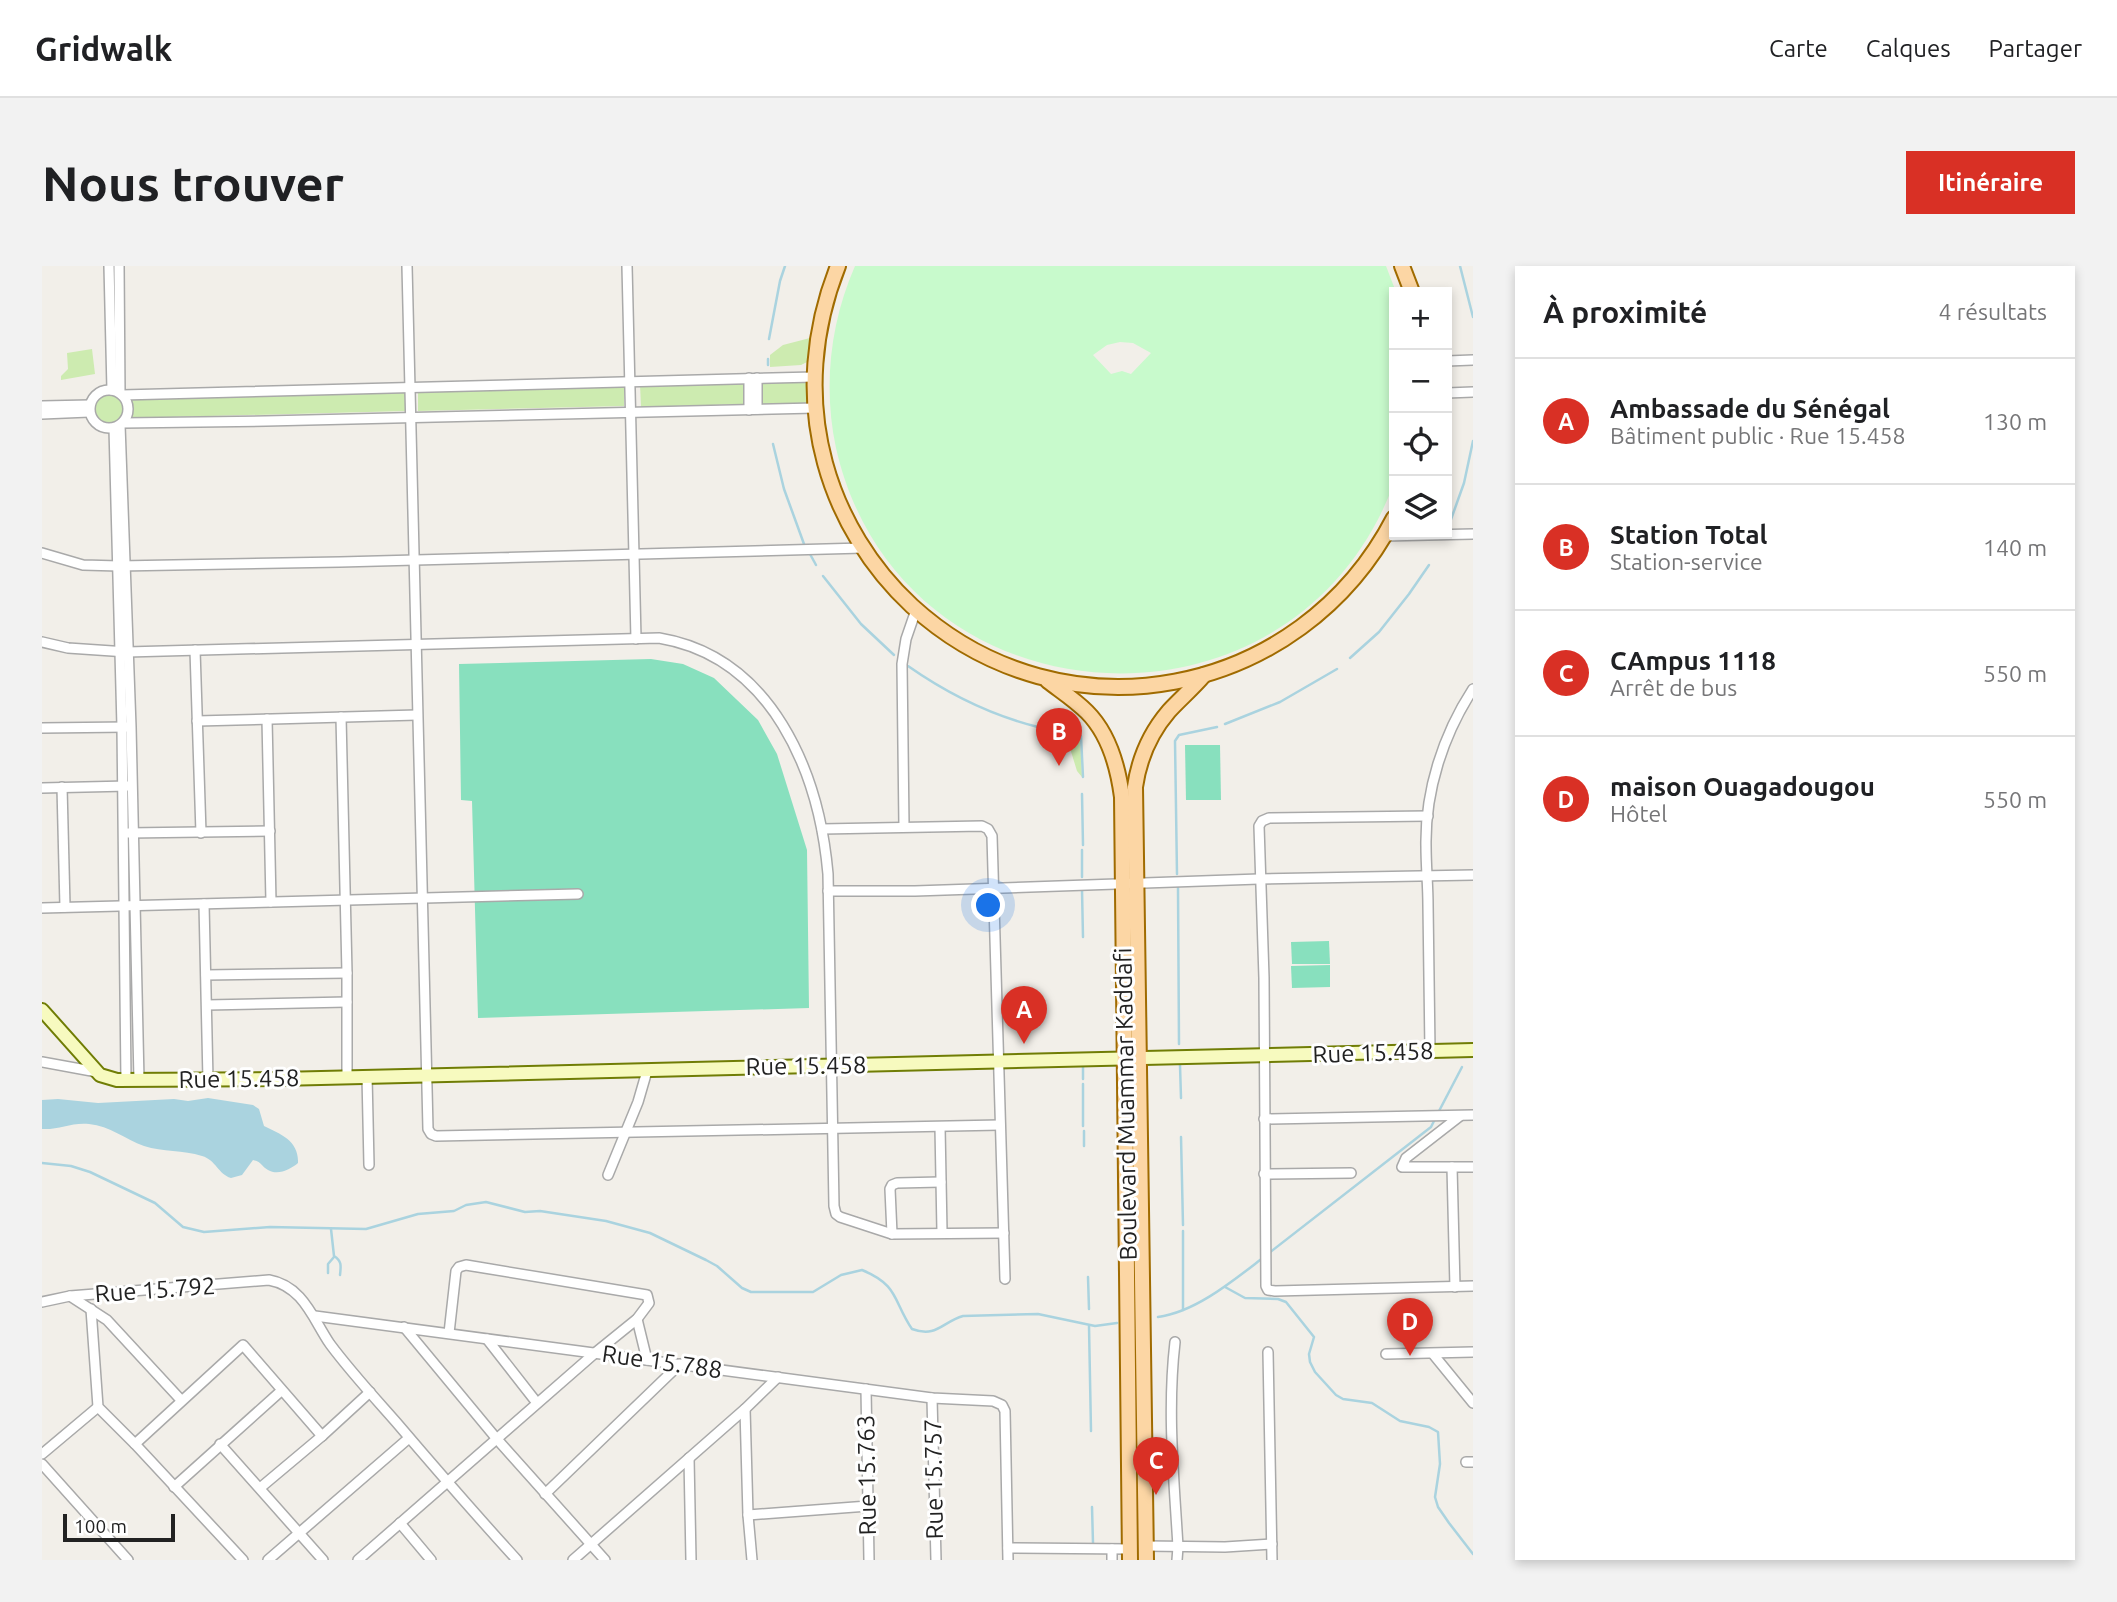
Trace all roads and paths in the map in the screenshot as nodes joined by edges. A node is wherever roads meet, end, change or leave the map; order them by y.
1 (109, 266) edge
2 (118, 266) edge
3 (407, 266) edge
4 (627, 266) edge
5 (838, 266) edge
6 (1402, 266) edge
7 (1410, 287) edge
8 (1473, 360) edge
9 (1452, 361) edge
10 (814, 377) junction
11 (753, 378) junction
12 (630, 381) junction
13 (410, 387) junction
14 (1473, 392) edge
15 (118, 393) junction
16 (1452, 393) edge
17 (42, 407) edge
18 (90, 408) junction
19 (815, 408) junction
20 (753, 409) junction
21 (631, 412) junction
22 (42, 414) edge
23 (411, 418) junction
24 (119, 425) junction
25 (1389, 527) edge
26 (1473, 534) edge
27 (1384, 536) junction
28 (863, 548) junction
29 (42, 553) edge
30 (634, 555) junction
31 (414, 559) junction
32 (122, 566) junction
33 (916, 610) junction
34 (636, 639) junction
35 (42, 642) edge
36 (416, 645) junction
37 (195, 650) junction
38 (124, 652) junction
39 (1204, 676) junction
40 (1044, 678) junction
41 (1473, 689) edge
42 (417, 715) junction
43 (341, 717) junction
44 (267, 719) junction
45 (197, 720) junction
46 (127, 727) junction
47 (42, 728) edge
48 (127, 787) junction
49 (42, 788) edge
50 (62, 788) junction
51 (1428, 816) junction
52 (904, 826) junction
53 (822, 830) junction
54 (270, 831) junction
55 (128, 833) junction
56 (201, 833) junction
57 (1473, 875) edge
58 (1428, 876) junction
59 (1259, 879) junction
60 (1129, 884) junction
61 (994, 888) junction
62 (828, 891) junction
63 (578, 894) dead end
64 (421, 898) junction
65 (346, 901) junction
66 (271, 902) junction
67 (204, 904) junction
68 (129, 905) junction
69 (65, 907) junction
70 (42, 908) edge
71 (347, 973) junction
72 (206, 975) junction
73 (347, 1002) junction
74 (207, 1005) junction
75 (42, 1010) edge
76 (1473, 1050) edge
77 (1430, 1051) junction
78 (1264, 1056) junction
79 (1133, 1060) junction
80 (42, 1062) edge
81 (999, 1062) junction
82 (832, 1066) junction
83 (647, 1071) junction
84 (97, 1072) junction
85 (426, 1075) junction
86 (367, 1076) junction
87 (347, 1077) junction
88 (132, 1080) junction
89 (208, 1080) junction
90 (1473, 1115) edge
91 (1460, 1116) junction
92 (1264, 1119) junction
93 (1000, 1125) junction
94 (940, 1126) junction
95 (833, 1129) junction
96 (626, 1133) junction
97 (369, 1165) dead end
98 (1452, 1167) junction
99 (1473, 1167) edge
100 (1351, 1173) dead end
101 (1264, 1174) junction
102 (608, 1175) dead end
103 (941, 1182) junction
104 (942, 1233) junction
105 (1004, 1233) junction
106 (892, 1234) junction
107 (1005, 1279) dead end
108 (1473, 1286) edge
109 (1455, 1287) junction
110 (70, 1296) junction
111 (42, 1302) edge
112 (91, 1309) junction
113 (315, 1316) junction
114 (637, 1319) junction
115 (404, 1327) junction
116 (449, 1334) junction
117 (487, 1339) junction
118 (1175, 1342) dead end
119 (1268, 1352) dead end
120 (1473, 1352) edge
121 (595, 1353) junction
122 (1386, 1354) dead end
123 (1433, 1354) junction
124 (647, 1360) junction
125 (680, 1364) junction
126 (778, 1377) junction
127 (866, 1389) junction
128 (281, 1391) junction
129 (370, 1392) junction
130 (932, 1398) junction
131 (181, 1400) junction
132 (537, 1403) junction
133 (1473, 1403) edge
134 (98, 1407) junction
135 (746, 1409) junction
136 (322, 1436) junction
137 (409, 1438) junction
138 (496, 1438) junction
139 (135, 1444) junction
140 (220, 1444) junction
141 (42, 1454) edge
142 (689, 1458) junction
143 (42, 1464) edge
144 (447, 1483) junction
145 (174, 1487) junction
146 (260, 1488) junction
147 (545, 1493) junction
148 (868, 1506) junction
149 (748, 1515) junction
150 (400, 1523) junction
151 (299, 1531) junction
152 (592, 1544) junction
153 (1272, 1544) junction
154 (1178, 1547) junction
155 (1008, 1548) junction
156 (1112, 1549) junction
157 (1146, 1553) edge
158 (1130, 1555) edge
159 (128, 1560) edge
160 (243, 1560) edge
161 (268, 1560) edge
162 (324, 1560) edge
163 (358, 1560) edge
164 (431, 1560) edge
165 (517, 1560) edge
166 (573, 1560) edge
167 (605, 1560) edge
168 (691, 1560) edge
169 (751, 1560) edge
170 (869, 1560) edge
171 (936, 1560) edge
172 (1008, 1560) edge
173 (1112, 1560) edge
174 (1177, 1560) edge
175 (1272, 1560) edge

1 - 15 street
2 - 15 street
3 - 13 street
4 - 12 street
5 - 10 main road
6 - 7 main road
8 - 9 street
10 - 11 street
10 - 19 main road
11 - 12 street
11 - 20 street
12 - 13 street
12 - 21 street
13 - 15 street
13 - 23 street
14 - 16 street
15 - 18 street
15 - 24 street
17 - 18 street
18 - 22 street
18 - 24 street
19 - 20 street
19 - 28 main road
20 - 21 street
21 - 23 street
21 - 30 street
23 - 24 street
23 - 31 street
24 - 32 street
25 - 27 main road
26 - 27 street
27 - 39 main road
28 - 30 street
28 - 33 main road
29 - 32 street
30 - 31 street
30 - 34 street
31 - 32 street
31 - 36 street
32 - 38 street
33 - 40 main road
33 - 52 street
34 - 36 street
34 - 53 street
35 - 38 street
36 - 37 street
36 - 42 street
37 - 38 street
37 - 45 street
38 - 46 street
39 - 40 main road
39 - 60 main road, Boulevard Muammar Kaddafi
40 - 60 main road, Boulevard Muammar Kaddafi
41 - 51 street
42 - 43 street
42 - 64 street
43 - 44 street
43 - 65 street
44 - 45 street
44 - 54 street
45 - 56 street
46 - 47 street
46 - 48 street
48 - 50 street
48 - 55 street
49 - 50 street
50 - 69 street
51 - 58 street
51 - 59 street
52 - 53 street
52 - 61 street
53 - 62 street
54 - 56 street
54 - 66 street
55 - 56 street
55 - 68 street
57 - 58 street
58 - 59 street
58 - 77 street
59 - 60 street
59 - 78 street
60 - 61 street
60 - 79 main road, Boulevard Muammar Kaddafi
61 - 62 street
61 - 81 street
62 - 82 street
63 - 64 street
64 - 65 street
64 - 85 street
65 - 66 street
65 - 71 street
66 - 67 street
67 - 68 street
67 - 72 street
68 - 69 street
68 - 88 street
69 - 70 street
71 - 72 street
71 - 73 street
72 - 74 street
73 - 74 street
73 - 87 street
74 - 89 street
75 - 84 main road
76 - 77 main road, Rue 15.458
77 - 78 main road, Rue 15.458
78 - 79 main road, Rue 15.458
78 - 92 street
79 - 81 main road, Rue 15.458
79 - 157 main road, Boulevard Muammar Kaddafi
79 - 158 main road, Boulevard Muammar Kaddafi
80 - 84 street
81 - 82 main road, Rue 15.458
81 - 93 street
82 - 83 main road, Rue 15.458
82 - 95 street
83 - 85 main road, Rue 15.458
83 - 96 street
84 - 88 main road, Rue 15.458
85 - 86 main road, Rue 15.458
85 - 96 street
86 - 87 main road, Rue 15.458
86 - 97 street
87 - 89 main road, Rue 15.458
88 - 89 main road, Rue 15.458
90 - 91 street
91 - 92 street
91 - 98 street
92 - 101 street
93 - 94 street
93 - 105 street
94 - 95 street
94 - 103 street
95 - 96 street
95 - 106 street
96 - 102 street
98 - 99 street
98 - 109 street
100 - 101 street
101 - 109 street
103 - 104 street
103 - 106 street
104 - 105 street
104 - 106 street
105 - 107 street
108 - 109 street
110 - 111 street, Rue 15.792
110 - 112 street
110 - 113 street, Rue 15.792
112 - 131 street
112 - 134 street
113 - 115 street, Rue 15.788
113 - 129 street
114 - 116 street
114 - 121 street
114 - 124 street
115 - 116 street, Rue 15.788
115 - 138 street
116 - 117 street, Rue 15.788
117 - 121 street, Rue 15.788
117 - 132 street
118 - 154 street
119 - 153 street
120 - 123 street
121 - 124 street, Rue 15.788
121 - 132 street
122 - 123 street
123 - 133 street
124 - 125 street, Rue 15.788
125 - 126 street, Rue 15.788
125 - 147 street
126 - 127 street, Rue 15.788
126 - 135 street
127 - 130 street, Rue 15.788
127 - 148 street, Rue 15.763
128 - 131 street
128 - 136 street
128 - 140 street
129 - 136 street
129 - 137 street
130 - 155 street, Rue 15.788
130 - 171 street, Rue 15.757
131 - 139 street
132 - 138 street
134 - 139 street
134 - 141 street
135 - 142 street
135 - 149 street
136 - 146 street
137 - 144 street
137 - 151 street
138 - 144 street
138 - 147 street
139 - 145 street
140 - 145 street
140 - 146 street
142 - 152 street
142 - 168 street
143 - 159 street
144 - 150 street
144 - 165 street
145 - 160 street
146 - 151 street
147 - 152 street
148 - 149 street
148 - 170 street, Rue 15.763
149 - 169 street
150 - 163 street
150 - 164 street
151 - 161 street
151 - 162 street
152 - 166 street
152 - 167 street
153 - 154 street
153 - 175 street
154 - 157 street
154 - 174 street
155 - 156 street
155 - 172 street
156 - 158 street
156 - 173 street

